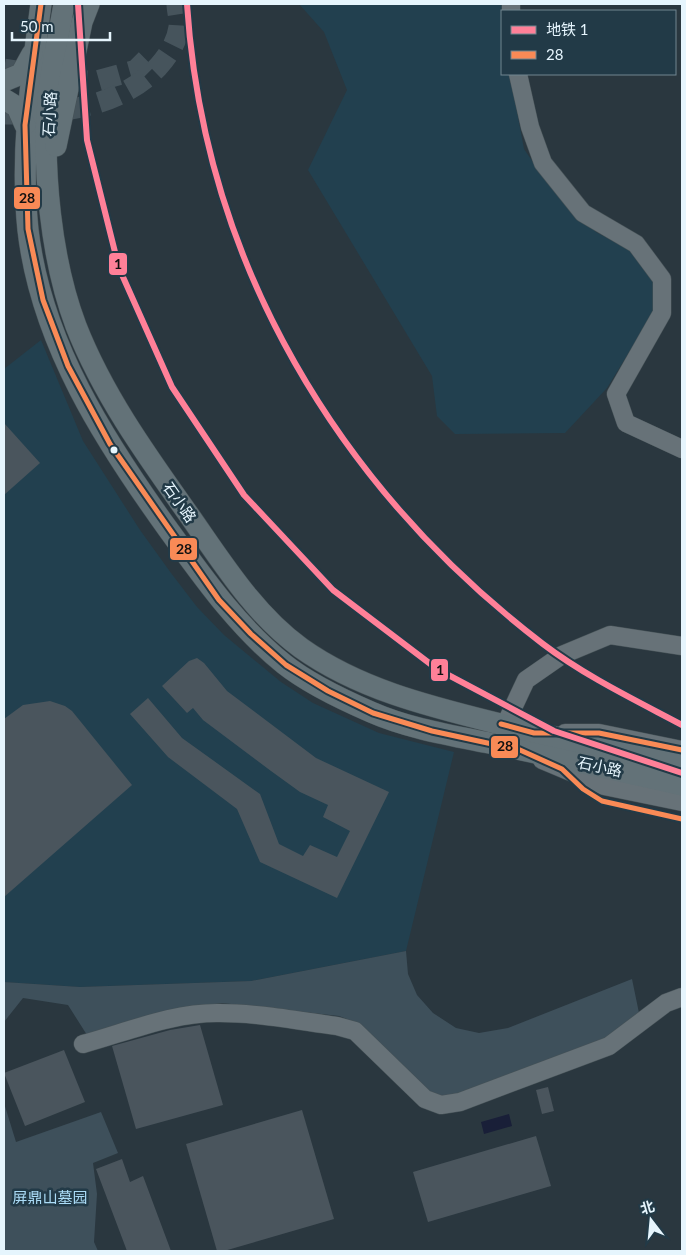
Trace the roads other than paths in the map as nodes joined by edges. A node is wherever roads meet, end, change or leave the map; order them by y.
1 (41, 4) edge
2 (64, 4) edge
3 (89, 4) edge
4 (35, 49) junction
5 (518, 75) edge
6 (4, 81) edge
7 (4, 99) edge
8 (25, 125) junction
9 (48, 183) junction
10 (682, 450) edge
11 (682, 646) edge
12 (504, 725) junction
13 (534, 733) junction
14 (520, 750) junction
15 (682, 750) edge
16 (594, 755) junction
17 (682, 764) edge
18 (682, 785) edge
19 (682, 802) edge
20 (682, 997) edge
21 (83, 1044) dead end

1 - 4 main road, 石小路
2 - 9 main road, 石小路
3 - 9 main road
4 - 6 main road
4 - 8 main road, 石小路
5 - 10 street
7 - 8 main road
8 - 14 main road, 石小路
9 - 12 main road, 石小路
11 - 12 street
12 - 13 main road, 石小路
13 - 15 street
13 - 16 main road, 石小路
14 - 16 main road, 石小路
14 - 19 street
16 - 17 main road, 石小路
16 - 18 main road, 石小路
20 - 21 street

